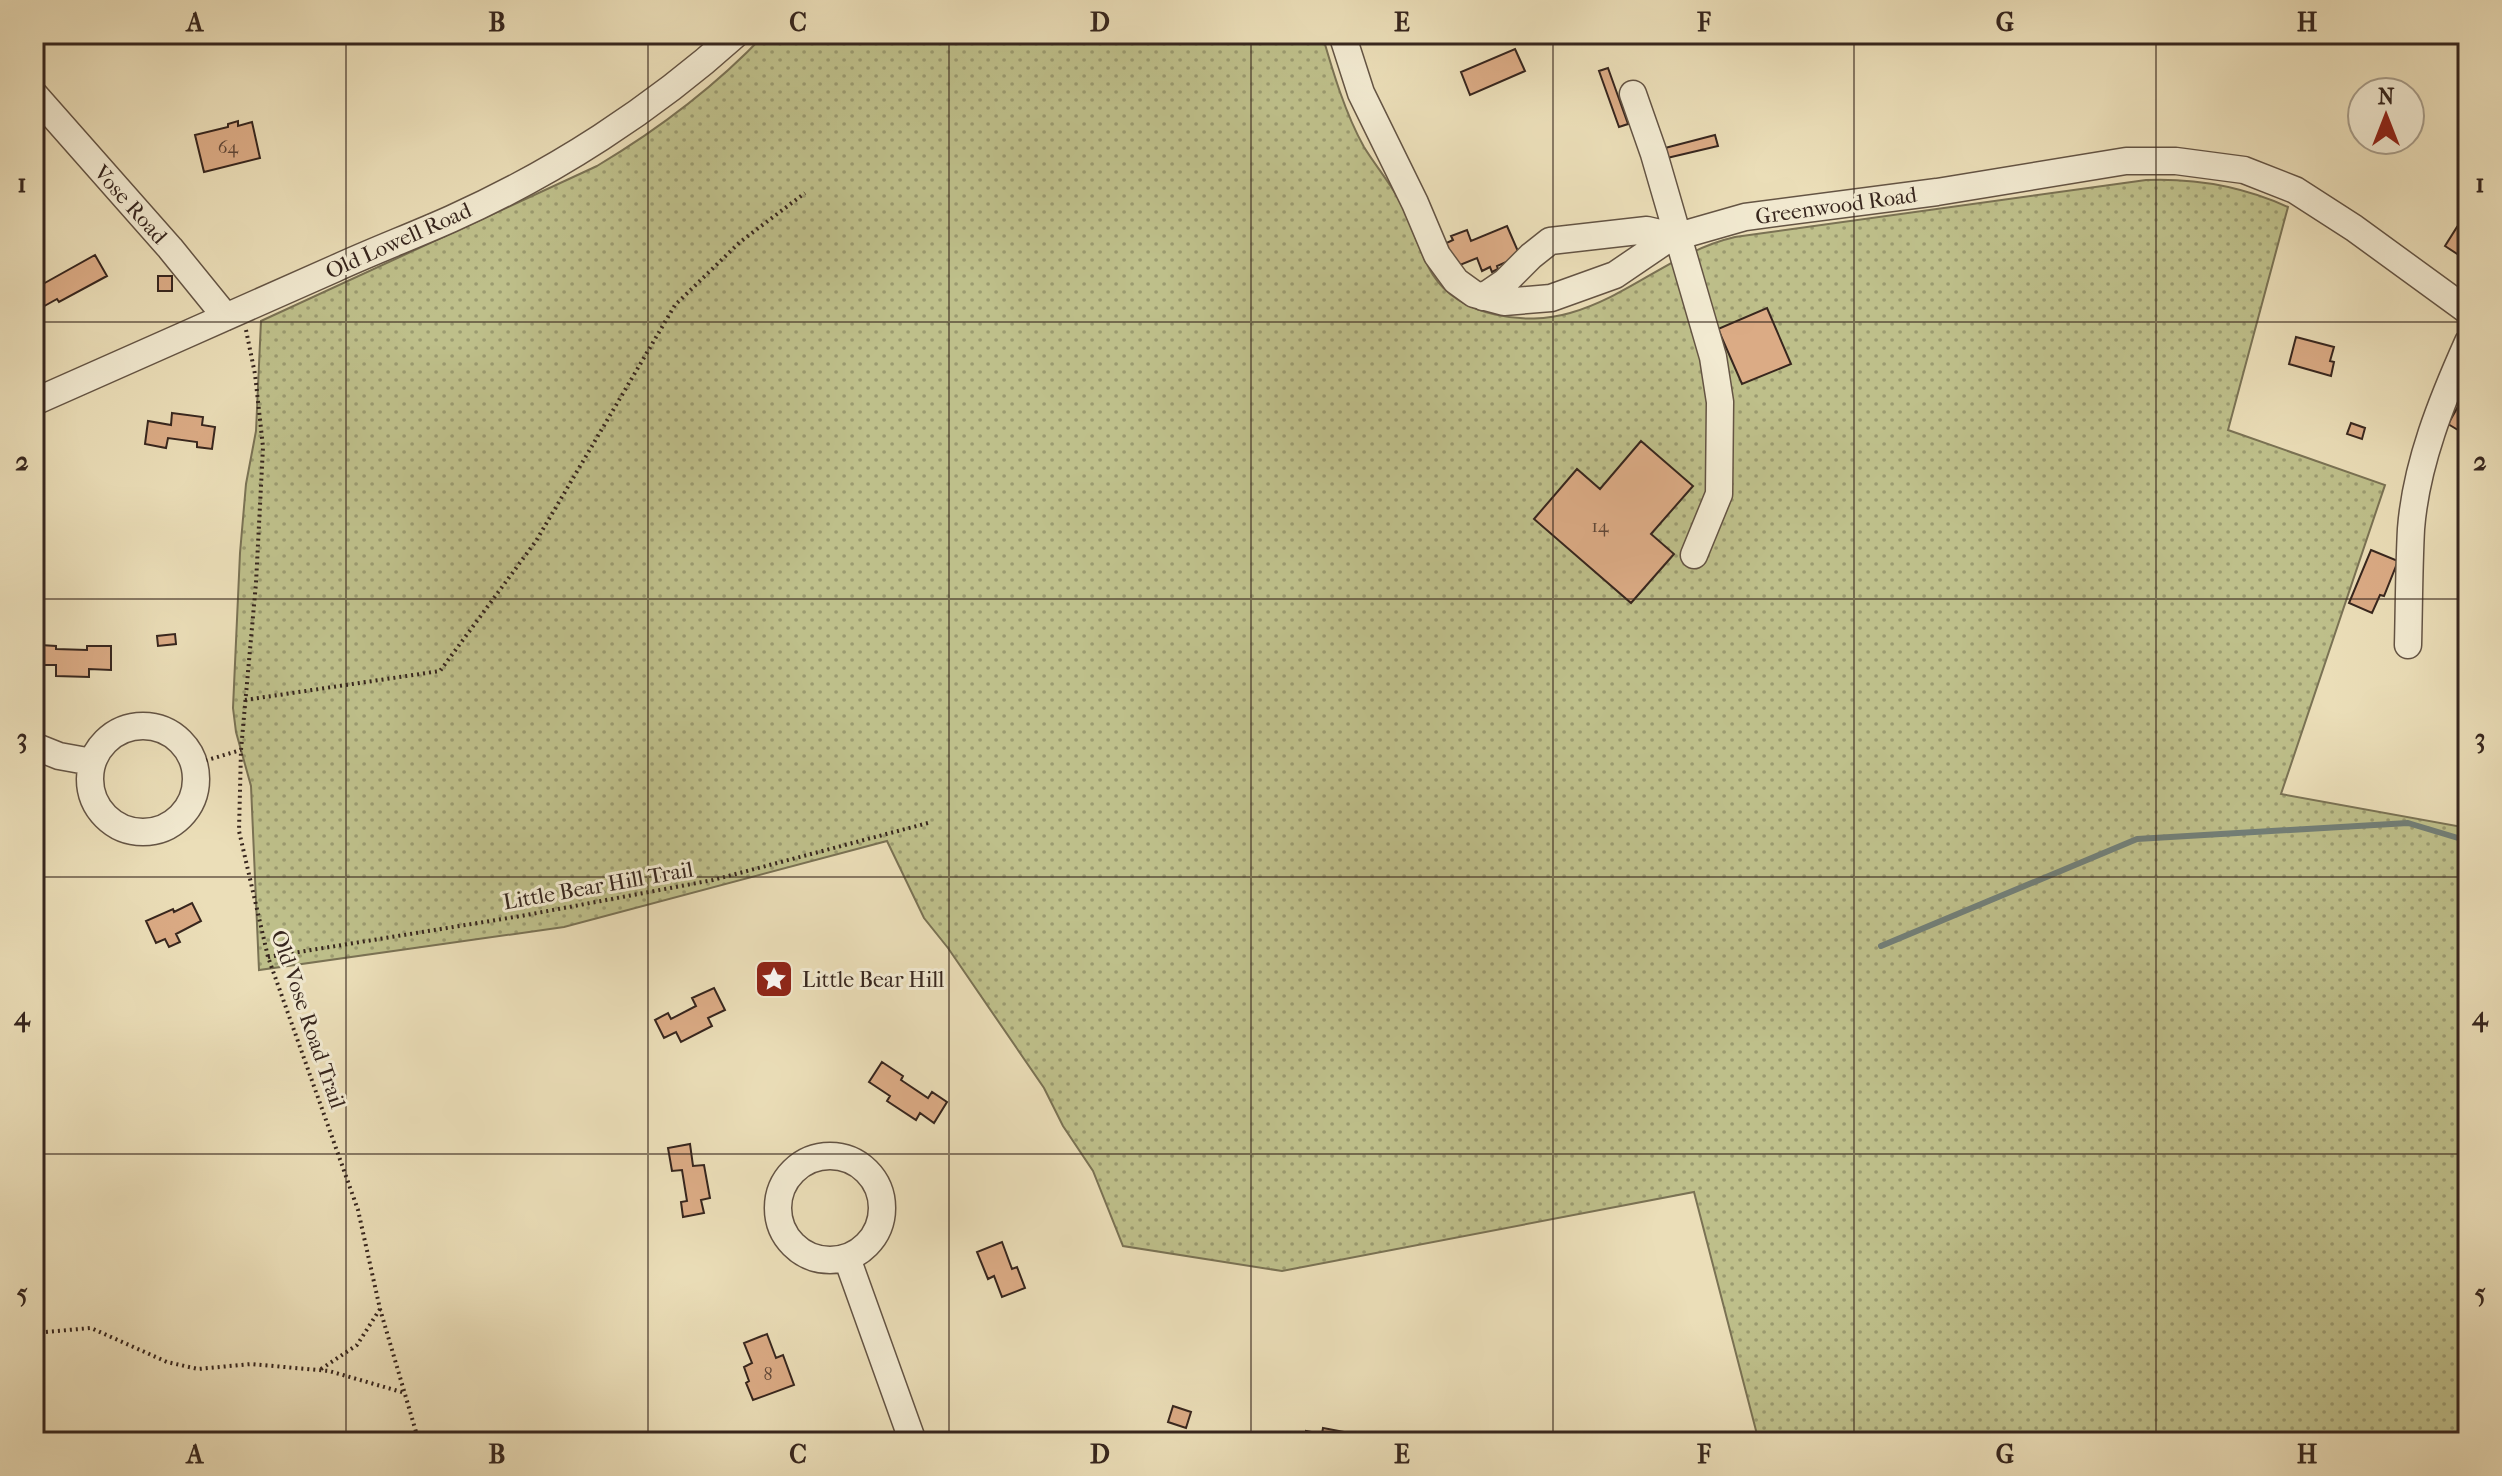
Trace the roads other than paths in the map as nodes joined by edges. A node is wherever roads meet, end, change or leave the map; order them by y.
1 (736, 34) edge
2 (1342, 34) edge
3 (34, 94) edge
4 (1633, 94) dead end
5 (1677, 237) junction
6 (1483, 297) junction
7 (2468, 311) edge
8 (234, 313) junction
9 (2468, 342) edge
10 (34, 402) edge
11 (1694, 555) dead end
12 (2408, 645) dead end
13 (34, 746) edge
14 (92, 762) junction
15 (847, 1258) dead end
16 (913, 1442) edge

1 - 8 street, Old Lowell Road
2 - 6 street
3 - 8 street, Vose Road
4 - 5 street
5 - 6 street, Greenwood Road
5 - 6 street
5 - 7 street, Greenwood Road
5 - 11 street
8 - 10 street, Old Lowell Road
9 - 12 street
13 - 14 street
14 - 14 street
15 - 16 street

